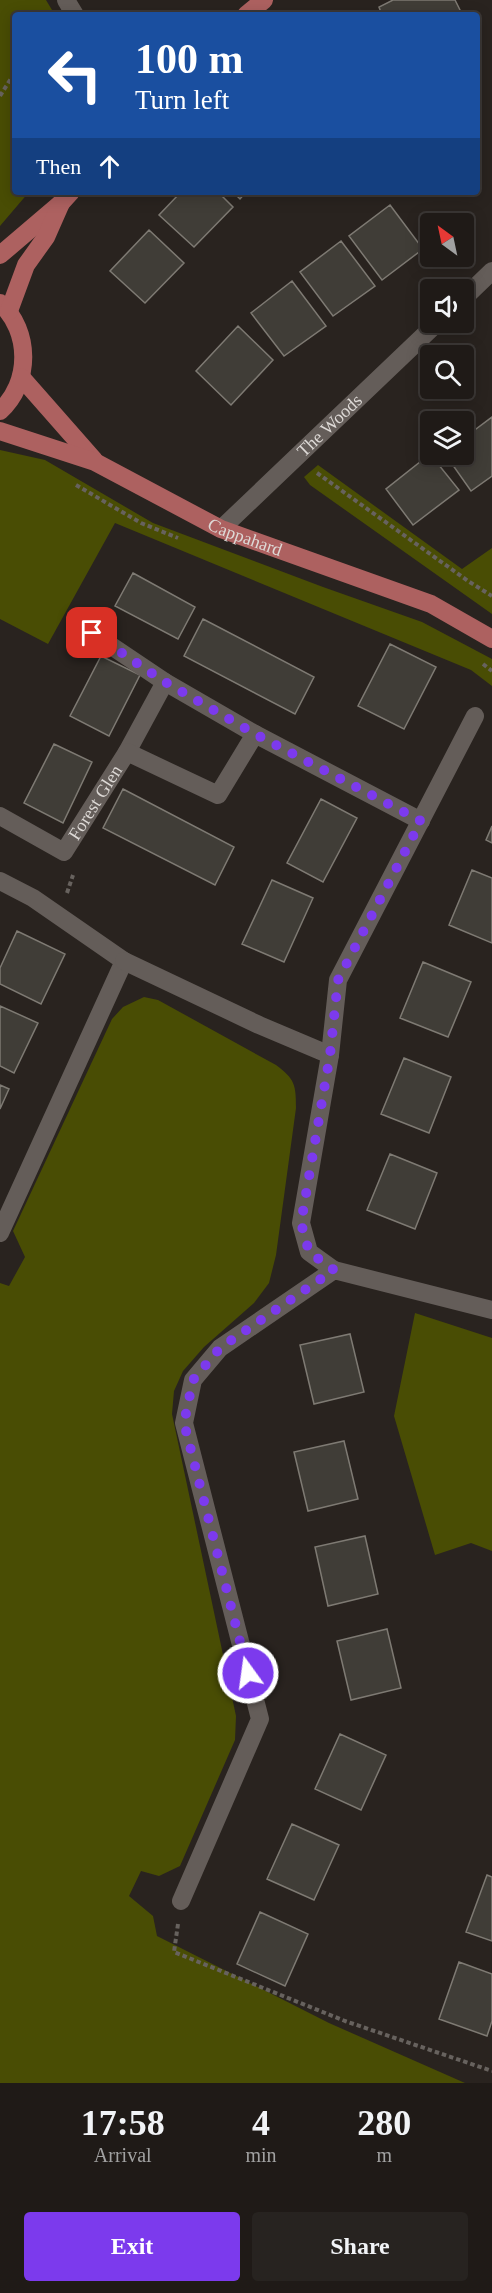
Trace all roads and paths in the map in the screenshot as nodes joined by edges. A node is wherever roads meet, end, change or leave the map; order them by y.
1 (264, 0) edge
2 (250, 12) edge
3 (12, 77) edge
4 (0, 96) edge
5 (66, 198) edge
6 (3, 253) edge
7 (492, 271) edge
8 (474, 288) edge
9 (4, 307) edge
10 (426, 333) edge
11 (21, 377) junction
12 (0, 411) edge
13 (0, 431) edge
14 (294, 457) junction
15 (95, 462) junction
16 (221, 529) junction
17 (492, 596) edge
18 (92, 633) dead end
19 (492, 639) edge
20 (165, 682) junction
21 (475, 716) dead end
22 (255, 734) junction
23 (127, 752) junction
24 (0, 816) edge
25 (421, 821) junction
26 (64, 852) junction
27 (0, 881) edge
28 (58, 916) junction
29 (124, 961) junction
30 (330, 1055) junction
31 (0, 1233) edge
32 (334, 1270) junction
33 (492, 1311) edge
34 (181, 1902) joint
35 (492, 2071) edge

1 - 2 main road
3 - 4 path
5 - 6 main road
5 - 9 main road
7 - 8 street
9 - 11 main road
10 - 14 street, The Woods
11 - 12 main road
11 - 15 main road
13 - 15 main road, Cappahard
14 - 16 street, The Woods
14 - 17 path
15 - 16 main road, Cappahard
16 - 19 main road, Cappahard
18 - 20 street
20 - 22 street
20 - 23 street, Forest Glen
21 - 25 street
22 - 23 street, Forest Glen
22 - 25 street
23 - 26 street, Forest Glen
24 - 26 street, Forest Glen
25 - 30 street
26 - 28 path
27 - 28 street
28 - 29 street
29 - 30 street
29 - 31 street
30 - 32 street
32 - 33 street
32 - 34 street
34 - 35 path

